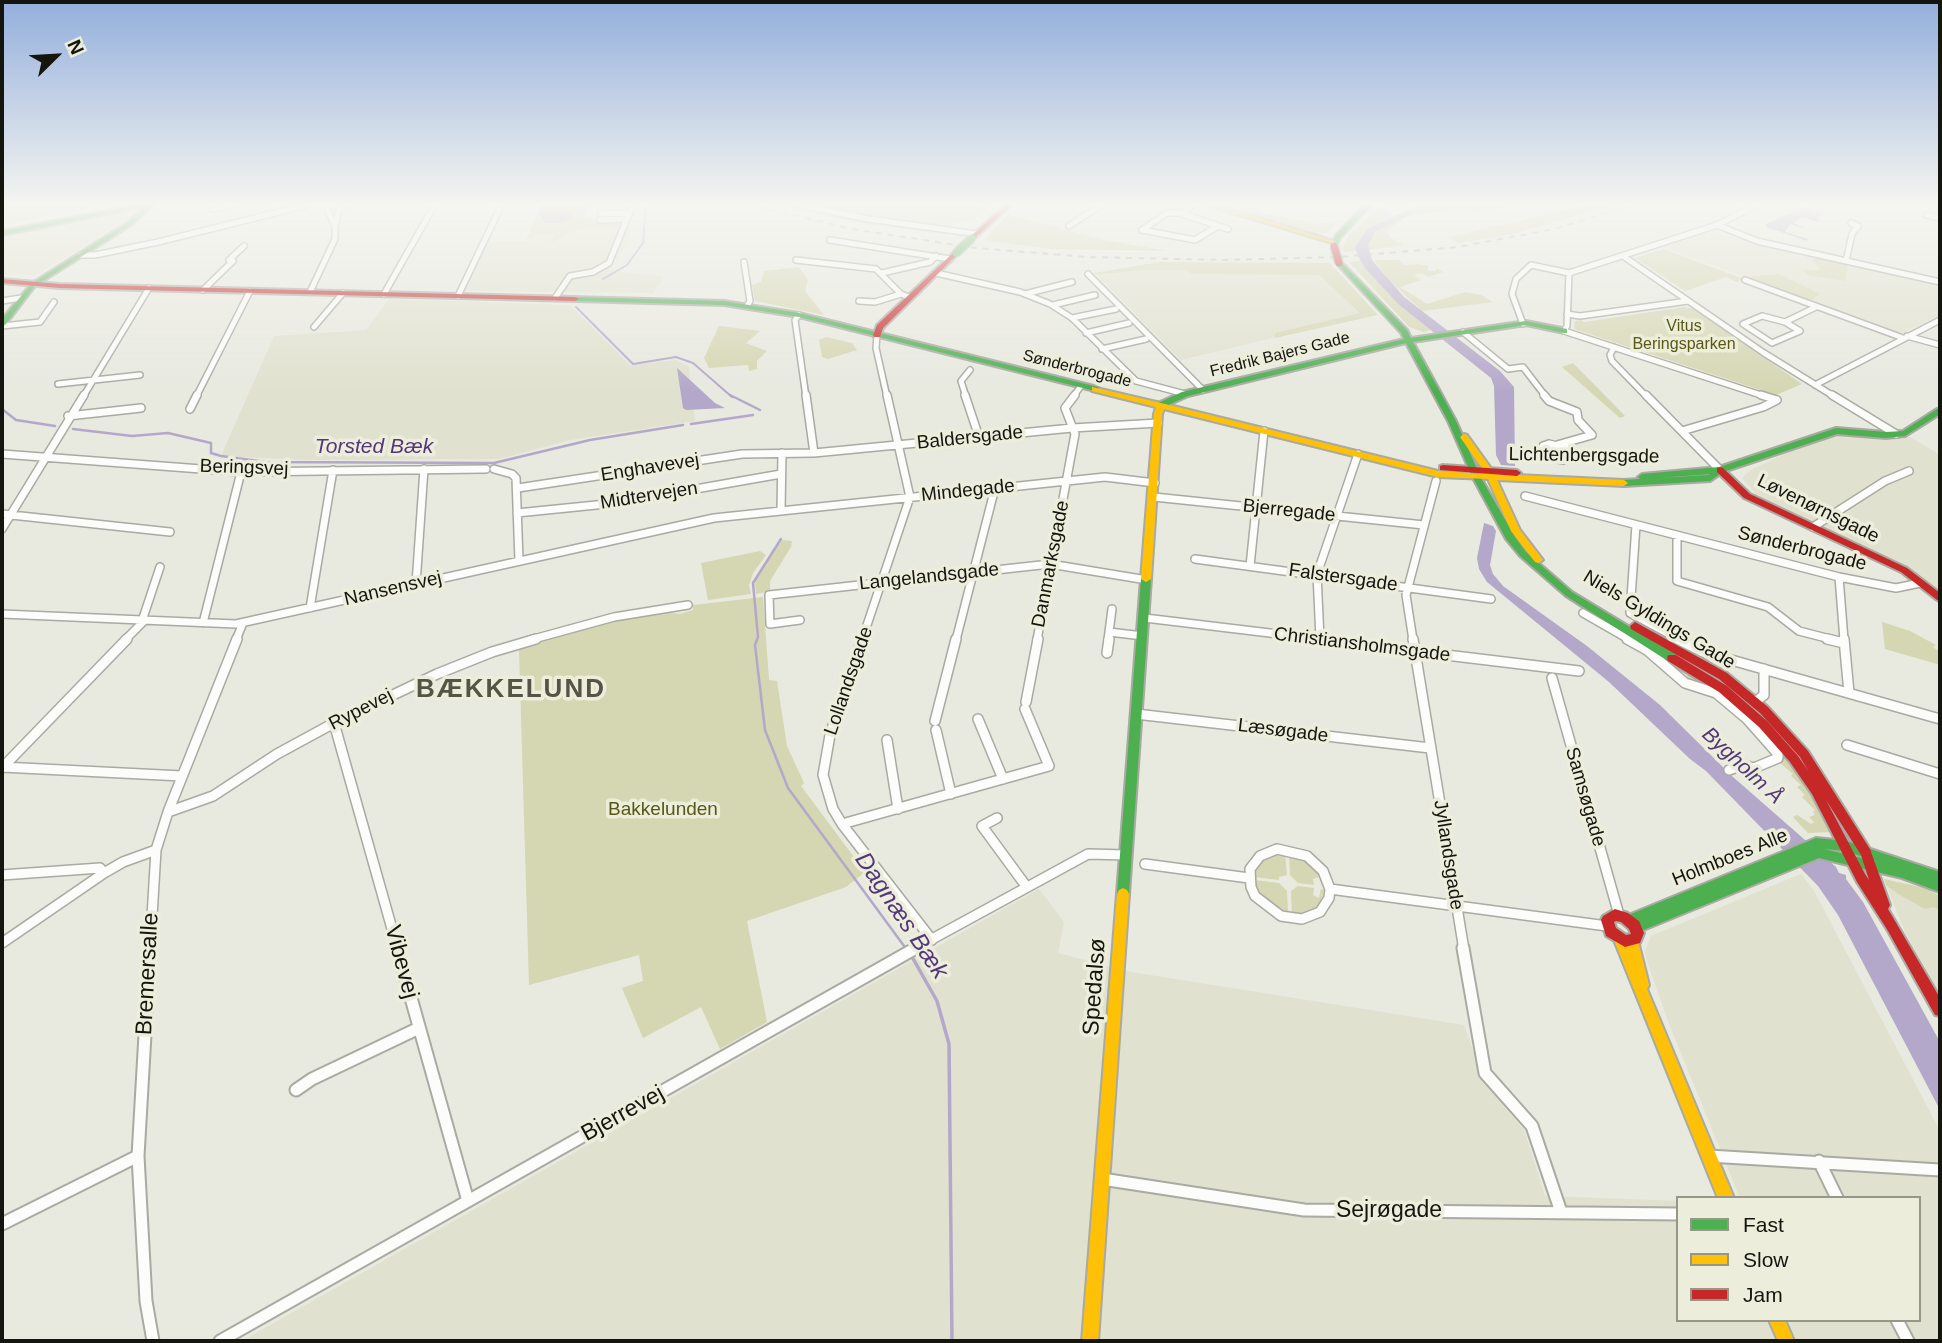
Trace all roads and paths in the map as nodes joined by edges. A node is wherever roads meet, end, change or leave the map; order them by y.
1 (61, 267) edge
2 (227, 267) edge
3 (322, 267) edge
4 (399, 267) edge
5 (472, 267) edge
6 (602, 267) edge
7 (745, 267) edge
8 (863, 267) edge
9 (910, 267) edge
10 (942, 267) edge
11 (1342, 267) edge
12 (1532, 267) edge
13 (1542, 267) edge
14 (1589, 267) edge
15 (1639, 267) edge
16 (1871, 267) edge
17 (936, 272) junction
18 (882, 273) junction
19 (1569, 273) junction
20 (1088, 274) dead end
21 (2, 280) edge
22 (1745, 281) dead end
23 (1072, 282) dead end
24 (1940, 282) edge
25 (35, 283) junction
26 (149, 288) junction
27 (202, 290) junction
28 (250, 291) junction
29 (310, 292) junction
30 (342, 293) junction
31 (384, 294) junction
32 (1026, 294) junction
33 (905, 295) junction
34 (1095, 295) dead end
35 (458, 296) junction
36 (21, 298) junction
37 (558, 298) junction
38 (1688, 300) junction
39 (859, 301) dead end
40 (2, 302) edge
41 (54, 302) dead end
42 (1053, 305) junction
43 (747, 306) junction
44 (1816, 307) junction
45 (1116, 309) dead end
46 (1567, 314) junction
47 (799, 316) junction
48 (1072, 318) junction
49 (1940, 320) edge
50 (1129, 323) dead end
51 (1785, 323) junction
52 (1523, 324) junction
53 (2, 325) edge
54 (314, 327) dead end
55 (1564, 331) junction
56 (1086, 333) junction
57 (1460, 333) junction
58 (877, 335) junction
59 (1905, 337) junction
60 (1146, 339) dead end
61 (1409, 340) junction
62 (1940, 345) edge
63 (1614, 347) junction
64 (1102, 349) junction
65 (970, 370) dead end
66 (140, 375) dead end
67 (91, 380) junction
68 (58, 384) dead end
69 (1815, 385) junction
70 (1081, 386) junction
71 (1203, 390) junction
72 (1185, 394) junction
73 (1161, 405) junction
74 (141, 408) dead end
75 (190, 409) dead end
76 (1940, 411) edge
77 (68, 416) junction
78 (1452, 421) junction
79 (1158, 423) junction
80 (1072, 428) junction
81 (1264, 430) junction
82 (1682, 431) junction
83 (1896, 434) junction
84 (979, 437) junction
85 (899, 445) junction
86 (1558, 445) dead end
87 (782, 453) junction
88 (814, 453) junction
89 (2, 454) edge
90 (1358, 454) junction
91 (44, 456) junction
92 (424, 468) junction
93 (333, 470) junction
94 (1720, 470) junction
95 (1909, 471) dead end
96 (241, 472) junction
97 (780, 474) junction
98 (1476, 474) junction
99 (1491, 475) junction
100 (1066, 480) junction
101 (1436, 481) dead end
102 (1155, 483) junction
103 (518, 488) junction
104 (995, 488) junction
105 (1525, 496) dead end
106 (910, 497) junction
107 (1154, 497) junction
108 (1255, 507) junction
109 (781, 511) junction
110 (517, 513) junction
111 (2, 514) edge
112 (11, 514) junction
113 (1338, 516) junction
114 (1636, 525) junction
115 (1424, 526) junction
116 (1813, 527) junction
117 (2, 529) edge
118 (170, 532) dead end
119 (1676, 536) junction
120 (1195, 559) dead end
121 (519, 561) junction
122 (1050, 564) junction
123 (1250, 566) junction
124 (160, 567) dead end
125 (974, 572) junction
126 (1317, 574) junction
127 (1546, 577) junction
128 (1839, 577) junction
129 (1147, 580) junction
130 (416, 583) junction
131 (882, 583) junction
132 (1920, 583) junction
133 (1406, 587) junction
134 (1940, 598) edge
135 (1491, 599) dead end
136 (688, 605) dead end
137 (310, 608) junction
138 (1112, 609) dead end
139 (1583, 613) joint
140 (2, 614) edge
141 (1145, 618) junction
142 (800, 620) dead end
143 (143, 621) junction
144 (203, 623) junction
145 (243, 623) junction
146 (1109, 632) junction
147 (1143, 636) junction
148 (1320, 639) junction
149 (1844, 643) junction
150 (1415, 652) junction
151 (1107, 653) dead end
152 (1692, 668) junction
153 (1764, 669) junction
154 (1579, 671) dead end
155 (1552, 678) dead end
156 (1849, 693) junction
157 (1755, 702) junction
158 (1136, 714) junction
159 (978, 719) dead end
160 (1940, 719) edge
161 (334, 723) junction
162 (887, 740) dead end
163 (1847, 745) dead end
164 (1430, 748) junction
165 (2, 767) edge
166 (1728, 771) dead end
167 (1940, 774) edge
168 (182, 776) junction
169 (1003, 779) junction
170 (951, 794) junction
171 (898, 809) junction
172 (168, 812) junction
173 (997, 818) dead end
174 (842, 824) junction
175 (1846, 846) junction
176 (156, 850) junction
177 (1866, 853) junction
178 (1126, 855) junction
179 (1789, 858) junction
180 (1852, 861) junction
181 (1145, 864) dead end
182 (1871, 866) junction
183 (104, 873) junction
184 (2, 876) edge
185 (1940, 877) edge
186 (1249, 878) junction
187 (1026, 886) junction
188 (1940, 887) edge
189 (1330, 889) junction
190 (1456, 906) junction
191 (1628, 921) junction
192 (1607, 926) junction
193 (1893, 928) junction
194 (1626, 940) junction
195 (929, 942) junction
196 (2, 943) edge
197 (1940, 1010) edge
198 (419, 1028) junction
199 (296, 1090) dead end
200 (138, 1156) junction
201 (1709, 1156) junction
202 (1819, 1161) junction
203 (1940, 1170) edge
204 (1102, 1179) junction
205 (1725, 1196) edge
206 (1836, 1196) edge
207 (468, 1201) junction
208 (1561, 1212) junction
209 (1676, 1214) edge
210 (2, 1224) edge
211 (1778, 1322) edge
212 (1898, 1322) edge
213 (153, 1341) edge
214 (220, 1341) edge
215 (1090, 1341) edge
216 (1786, 1341) edge
217 (1908, 1341) edge

1 - 25 street
2 - 27 street
3 - 29 street
4 - 31 street
5 - 35 street
6 - 37 street
7 - 43 street
8 - 18 street
9 - 18 street
10 - 17 street
11 - 61 street, bridge
12 - 52 street
13 - 19 street
14 - 19 street
15 - 38 street
16 - 24 street
17 - 32 street
17 - 33 street
18 - 33 street
19 - 46 street
20 - 71 street
21 - 25 street, Sønderbrogade
22 - 44 street
23 - 32 street
25 - 26 street, Sønderbrogade
25 - 36 street
26 - 27 street, Sønderbrogade
26 - 67 street
27 - 28 street, Sønderbrogade
28 - 29 street, Sønderbrogade
28 - 75 street
29 - 30 street, Sønderbrogade
30 - 31 street, Sønderbrogade
30 - 54 street
31 - 35 street, Sønderbrogade
32 - 42 street
33 - 39 street
33 - 58 street
34 - 42 street
35 - 37 street, Sønderbrogade
36 - 40 street
36 - 53 street
37 - 43 street, Sønderbrogade
38 - 46 street
38 - 69 street
41 - 53 street
42 - 48 street
43 - 47 street, Sønderbrogade
44 - 51 street
44 - 59 street
45 - 48 street
46 - 55 street
47 - 58 street, Sønderbrogade
47 - 88 street
48 - 56 street
49 - 59 street
50 - 56 street
51 - 51 street
52 - 55 street, Fredrik Bajers Gade
52 - 57 street, Fredrik Bajers Gade
55 - 63 street
56 - 64 street
57 - 61 street, Fredrik Bajers Gade
57 - 86 street
58 - 70 street, Sønderbrogade
58 - 85 street
59 - 62 street
59 - 69 street
60 - 64 street
61 - 71 street, Fredrik Bajers Gade
61 - 78 street
63 - 82 street, Løvenørnsgade
63 - 82 street
64 - 72 street
65 - 84 street
66 - 67 street
67 - 68 street
67 - 77 street
69 - 83 street
70 - 73 street, Sønderbrogade
70 - 80 street, Danmarksgade
71 - 72 street, Fredrik Bajers Gade
72 - 73 street, Fredrik Bajers Gade
73 - 79 street, Spedalsø
73 - 81 street, Sønderbrogade
74 - 77 street
76 - 83 street
77 - 91 street
78 - 98 street, Niels Gyldings Gade
78 - 99 street, Niels Gyldings Gade
79 - 80 street, Baldersgade
79 - 102 street, Spedalsø
80 - 84 street, Baldersgade
80 - 100 street, Danmarksgade
81 - 90 street, Sønderbrogade
81 - 108 street
82 - 94 street, Løvenørnsgade
83 - 94 street, Lichtenbergsgade
84 - 85 street, Baldersgade
85 - 88 street, Baldersgade
85 - 106 street
87 - 88 street, Baldersgade
87 - 97 street
87 - 103 street, Enghavevej
89 - 91 street, Beringsvej
90 - 98 street, Sønderbrogade
90 - 113 street
91 - 96 street, Beringsvej
91 - 112 street
92 - 93 street, Beringsvej
92 - 103 street, Beringsvej
92 - 130 street
93 - 96 street, Beringsvej
93 - 137 street
94 - 99 street, Lichtenbergsgade
94 - 116 street, Løvenørnsgade
95 - 116 street
96 - 144 street
97 - 109 street
97 - 110 street, Midtervejen
98 - 99 street, Lichtenbergsgade
98 - 127 street, Niels Gyldings Gade
99 - 157 street, Niels Gyldings Gade
100 - 102 street, Mindegade
100 - 104 street, Mindegade
100 - 122 street, Danmarksgade
101 - 115 street, Jyllandsgade
102 - 107 street, Spedalsø
103 - 110 street
104 - 106 street, Mindegade
104 - 125 street
105 - 114 street, Sønderbrogade
106 - 109 street, Mindegade
106 - 131 street, Lollandsgade
107 - 108 street, Bjerregade
107 - 129 street, Spedalsø
108 - 113 street, Bjerregade
108 - 123 street
109 - 121 street, Nansensvej
110 - 121 street
111 - 112 street
112 - 117 street
112 - 118 street
113 - 115 street, Bjerregade
113 - 126 street
114 - 119 street, Sønderbrogade
114 - 153 street
115 - 133 street, Jyllandsgade
116 - 132 street, Løvenørnsgade
119 - 128 street, Sønderbrogade
119 - 149 street
120 - 123 street, Falstersgade
121 - 130 street, Nansensvej
122 - 125 street, Langelandsgade
122 - 129 street, Langelandsgade
122 - 169 street, Danmarksgade
123 - 126 street, Falstersgade
124 - 143 street
125 - 131 street, Langelandsgade
125 - 170 street
126 - 133 street, Falstersgade
126 - 148 street
127 - 139 street
127 - 152 street, Niels Gyldings Gade
128 - 132 street, Sønderbrogade
128 - 149 street
129 - 141 street, Spedalsø
130 - 137 street, Nansensvej
131 - 142 street, Langelandsgade
131 - 174 street, Lollandsgade
132 - 134 street, Løvenørnsgade
133 - 135 street, Falstersgade
133 - 150 street, Jyllandsgade
136 - 161 street, Rypevej
137 - 145 street, Nansensvej
138 - 146 street
139 - 166 street
140 - 143 street, Nansensvej
141 - 147 street, Spedalsø
141 - 148 street, Christiansholmsgade
143 - 144 street, Nansensvej
143 - 165 street
144 - 145 street, Nansensvej
145 - 168 street, Bremersalle
146 - 147 street
146 - 151 street
147 - 158 street, Spedalsø
148 - 150 street, Christiansholmsgade
149 - 156 street
150 - 154 street, Christiansholmsgade
150 - 164 street, Jyllandsgade
152 - 157 street
152 - 175 street, Niels Gyldings Gade
153 - 156 street
153 - 157 street
155 - 191 street, Samsøgade
156 - 160 street
157 - 177 street, Niels Gyldings Gade
158 - 164 street, Læsøgade
158 - 178 street, Spedalsø
159 - 169 street
161 - 172 street, Rypevej
161 - 198 street, Vibevej
162 - 171 street
163 - 167 street
164 - 190 street, Jyllandsgade
165 - 168 street
168 - 172 street, Bremersalle
169 - 170 street
170 - 171 street
171 - 174 street
172 - 176 street, Bremersalle
173 - 187 street
174 - 195 street, Lollandsgade
175 - 177 street
175 - 179 street, Holmboes Alle
175 - 180 street, Niels Gyldings Gade
176 - 183 street
176 - 200 street, Bremersalle
177 - 182 street, Niels Gyldings Gade
177 - 185 street
178 - 187 street, Bjerrevej
178 - 204 street, Spedalsø
179 - 180 street, Holmboes Alle
179 - 191 street, Holmboes Alle
180 - 182 street
180 - 193 street, Niels Gyldings Gade
181 - 186 street
182 - 188 street
182 - 193 street, Niels Gyldings Gade
183 - 184 street
183 - 196 street
186 - 189 street
186 - 189 street
187 - 195 street, Bjerrevej
189 - 190 street
190 - 192 street
190 - 208 street, Jyllandsgade
191 - 192 street, Holmboes Alle
191 - 194 street
192 - 194 street
193 - 197 street
194 - 201 street
195 - 207 street, Bjerrevej
198 - 199 street
198 - 207 street, Vibevej
200 - 210 street
200 - 213 street, Bremersalle
201 - 202 street
201 - 205 street
202 - 203 street
202 - 206 street
204 - 208 street, Sejrøgade
204 - 215 street, Spedalsø
207 - 214 street, Bjerrevej
208 - 209 street, Sejrøgade
211 - 216 street
212 - 217 street

